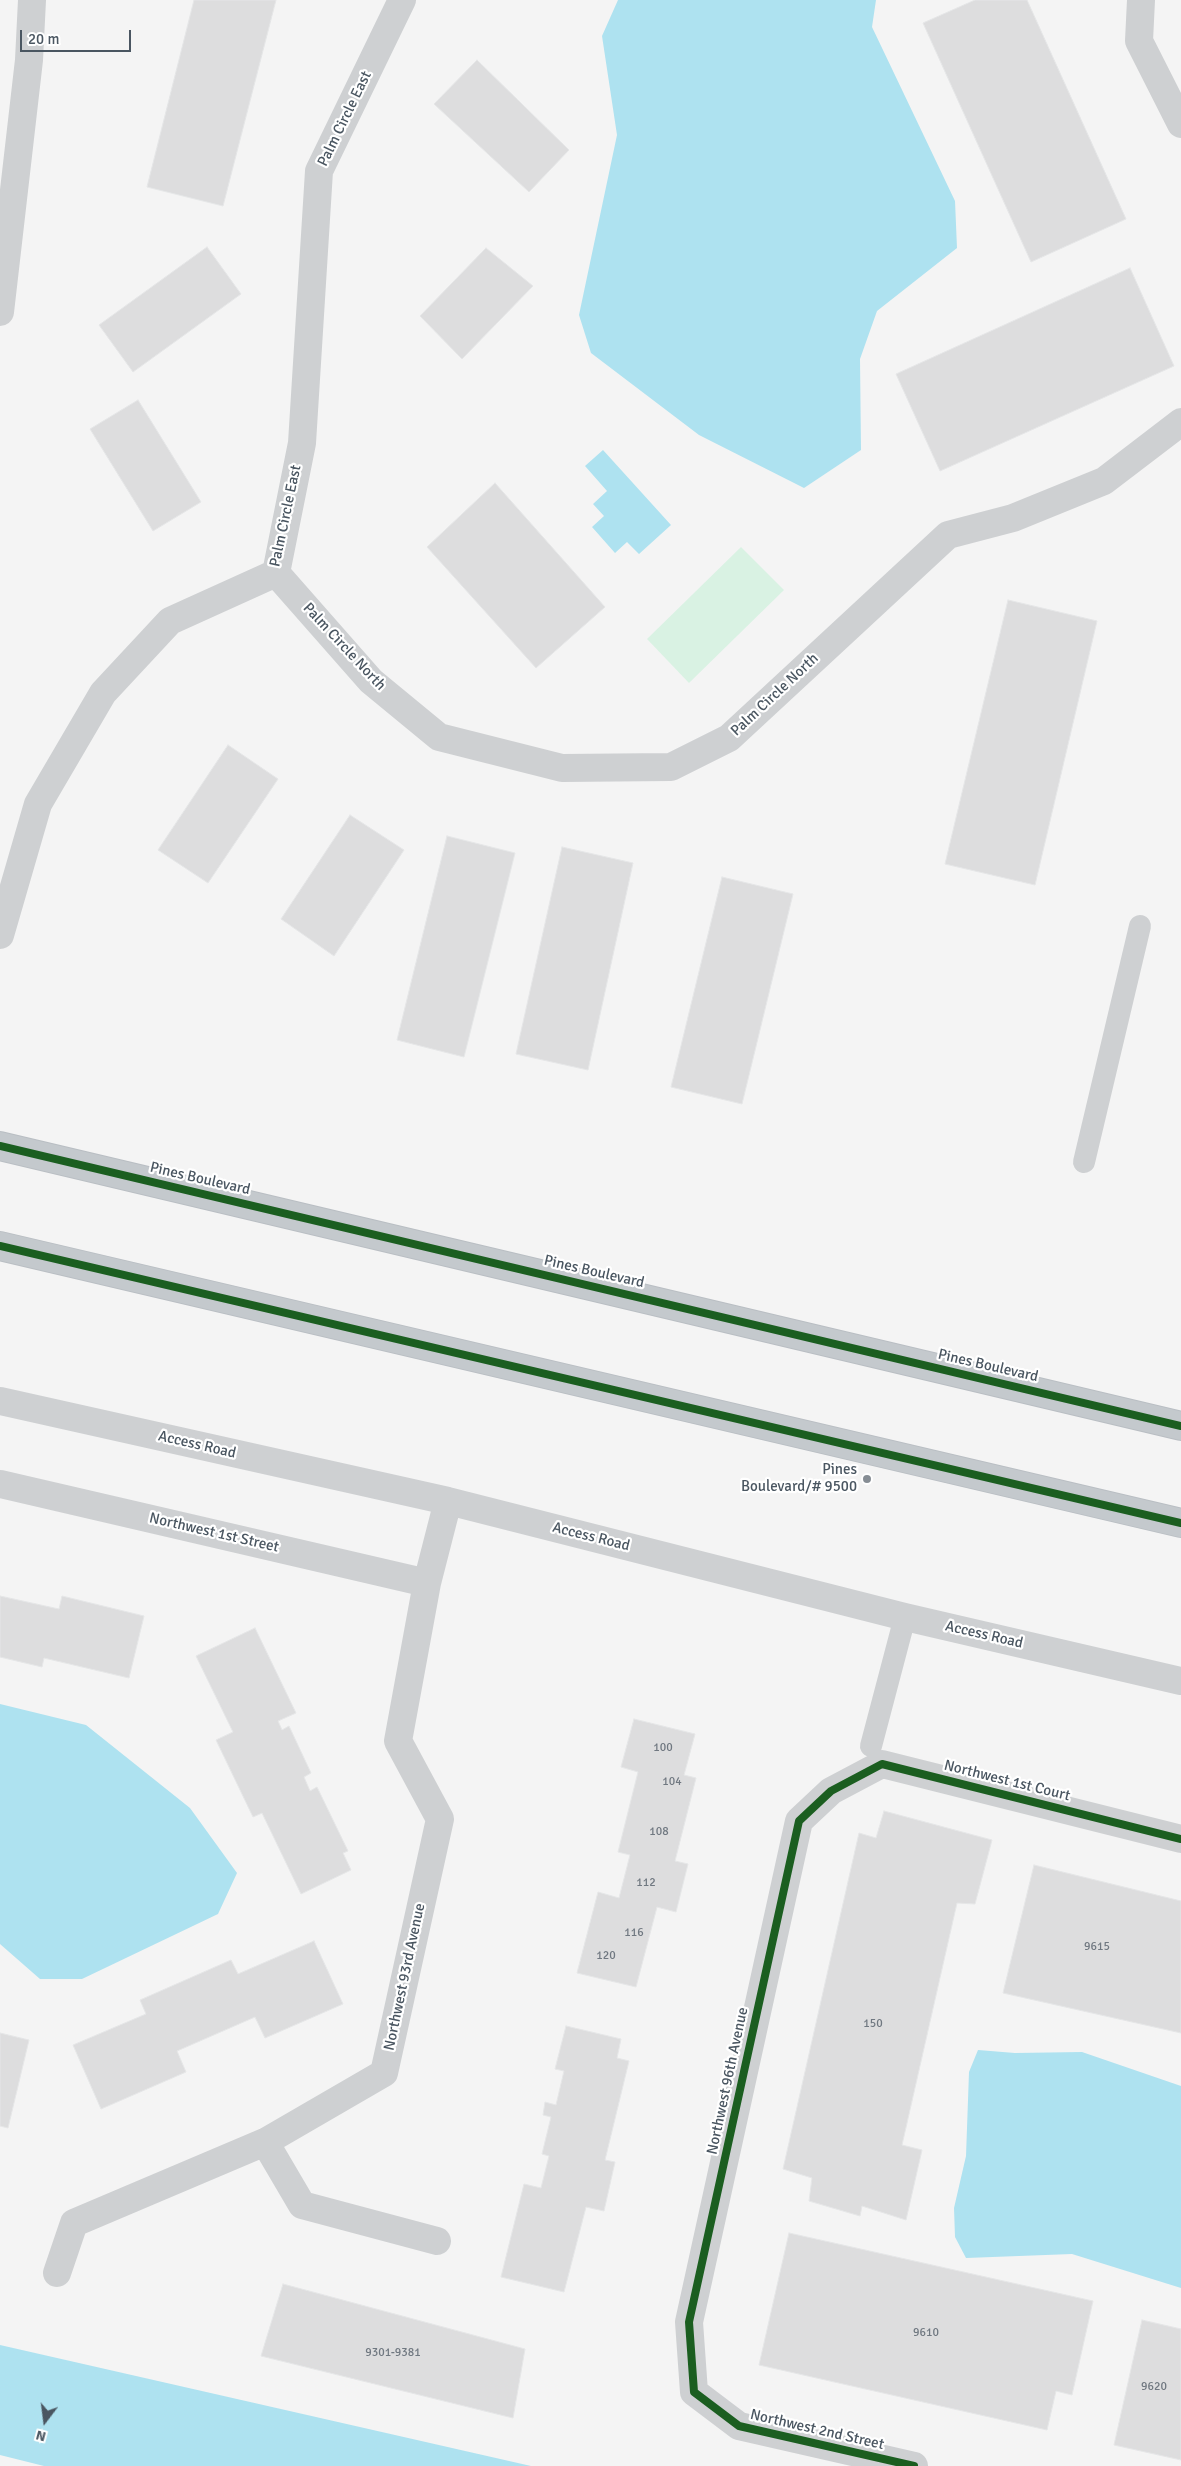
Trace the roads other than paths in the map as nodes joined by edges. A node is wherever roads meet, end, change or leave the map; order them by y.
1 (32, 0) edge
2 (402, 0) edge
3 (1141, 0) edge
4 (1181, 124) edge
5 (0, 312) edge
6 (1173, 429) edge
7 (276, 573) junction
8 (1140, 926) dead end
9 (0, 935) edge
10 (0, 1146) edge
11 (1084, 1162) dead end
12 (0, 1246) edge
13 (0, 1401) edge
14 (1181, 1426) edge
15 (0, 1484) edge
16 (448, 1501) junction
17 (1181, 1523) edge
18 (427, 1583) junction
19 (905, 1617) junction
20 (1181, 1681) edge
21 (871, 1746) joint
22 (864, 1773) junction
23 (831, 1791) joint
24 (1181, 1839) edge
25 (265, 2142) junction
26 (437, 2241) dead end
27 (57, 2273) dead end
28 (694, 2392) joint
29 (914, 2466) edge

1 - 5 street
2 - 7 street, Palm Circle East
3 - 4 street
6 - 7 street, Palm Circle North
7 - 9 street, Palm Circle East
8 - 11 lane
10 - 14 highway, Pines Boulevard
12 - 17 highway
13 - 16 street, Access Road
15 - 18 street, Northwest 1st Street
16 - 18 street, Northwest 93rd Avenue
16 - 19 street, Access Road
18 - 25 street, Northwest 93rd Avenue
19 - 20 street, Access Road
19 - 21 lane
21 - 22 street
22 - 23 street, Northwest 1st Court
22 - 24 street, Northwest 1st Court
23 - 28 street, Northwest 96th Avenue
25 - 26 street
25 - 27 street, Northwest 93rd Avenue
28 - 29 street, Northwest 2nd Street

